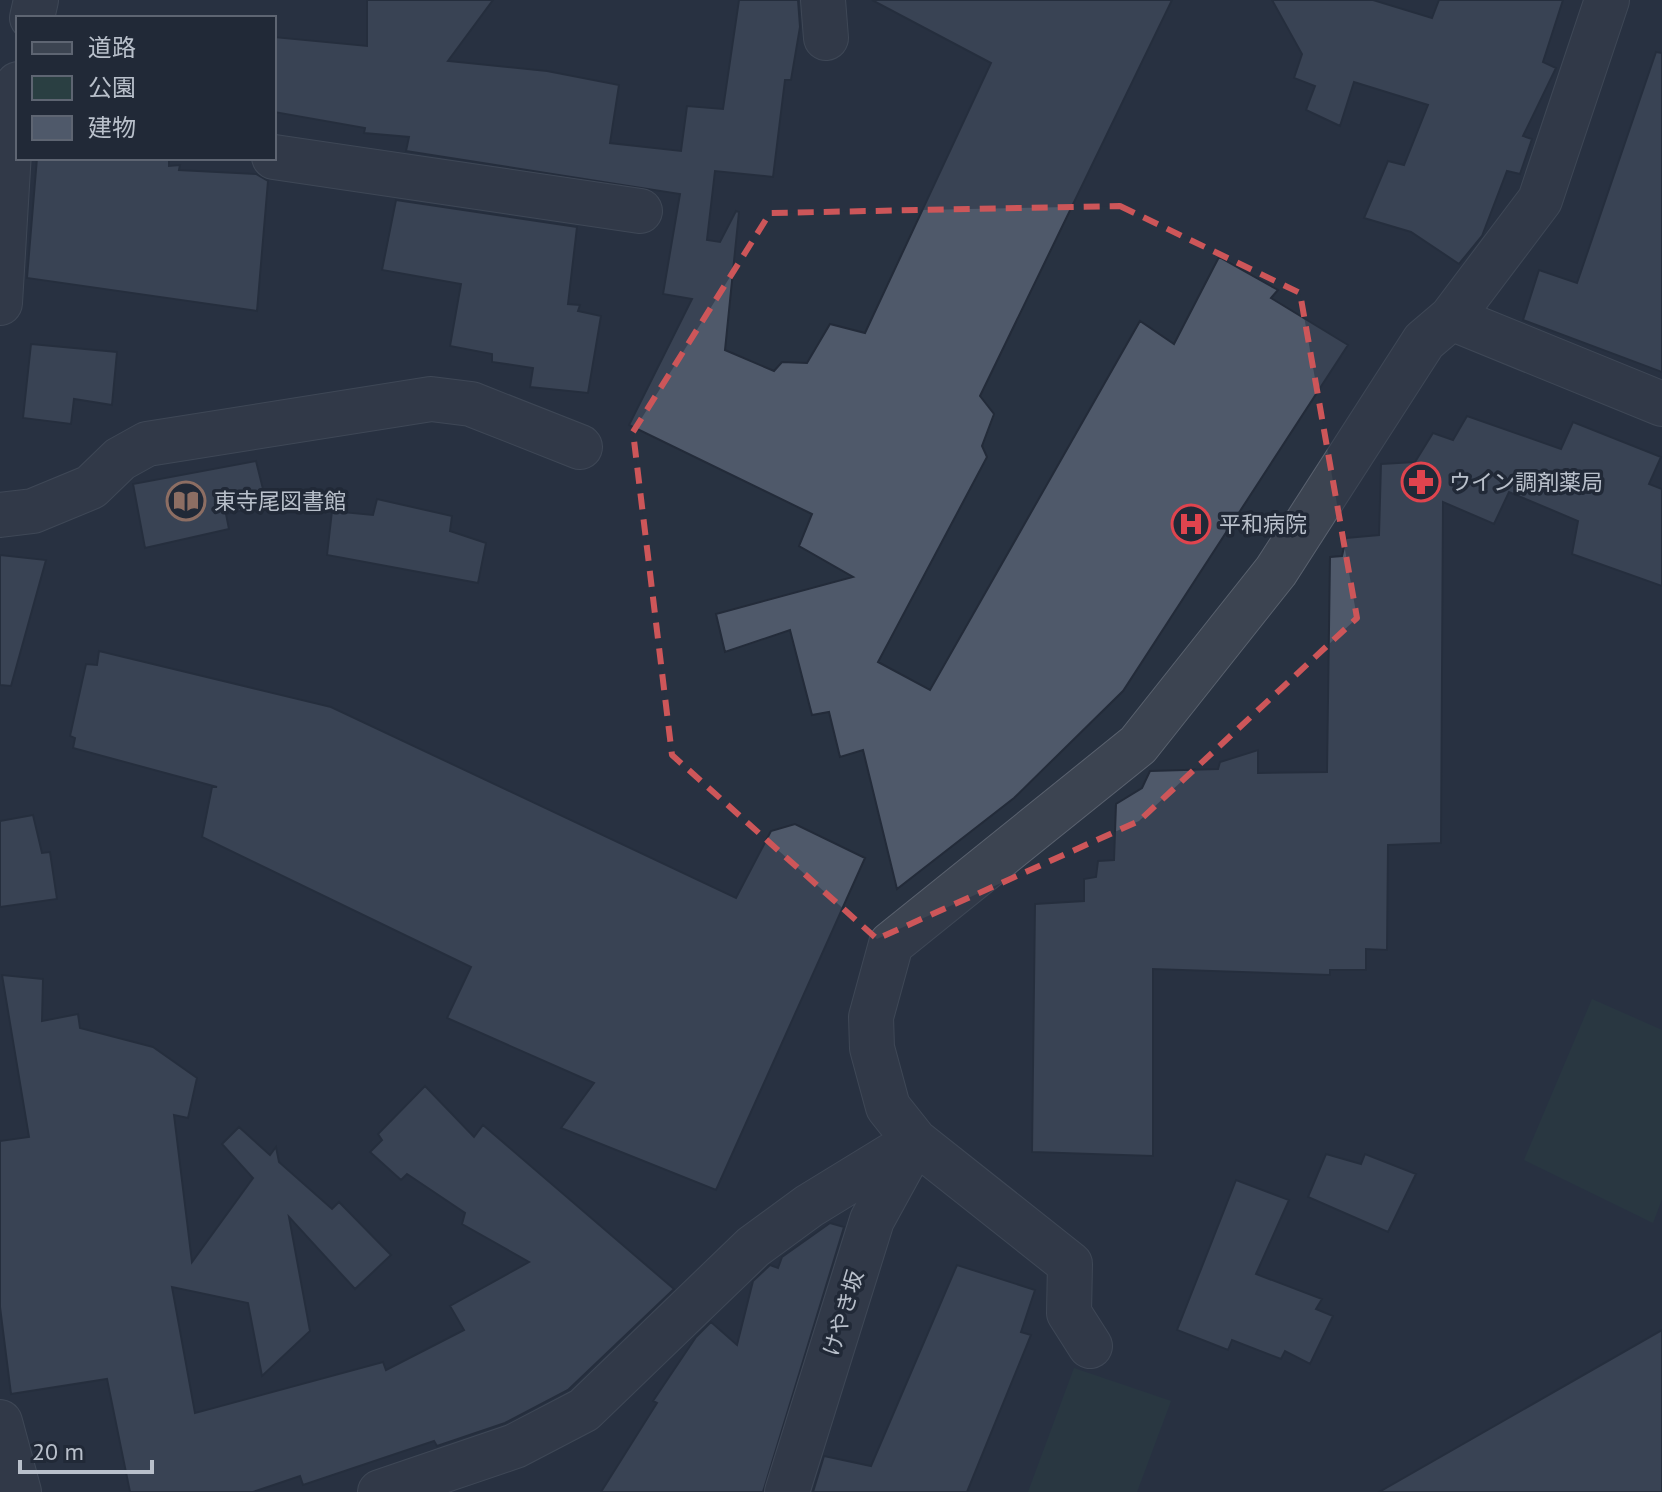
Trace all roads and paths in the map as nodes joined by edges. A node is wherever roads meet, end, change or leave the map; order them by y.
1 (1607, 0) edge
2 (12, 109) edge
3 (276, 157) edge
4 (640, 211) dead end
5 (0, 303) edge
6 (1451, 318) junction
7 (1662, 404) edge
8 (580, 447) dead end
9 (0, 515) edge
10 (915, 1141) junction
11 (1090, 1346) dead end
12 (0, 1422) edge
13 (19, 1492) edge
14 (380, 1492) edge
15 (787, 1492) edge

1 - 6 street
2 - 5 street
3 - 4 street
6 - 7 street
6 - 10 street
8 - 9 street
10 - 11 street
10 - 14 street
10 - 15 street, けやき坂
12 - 13 street

